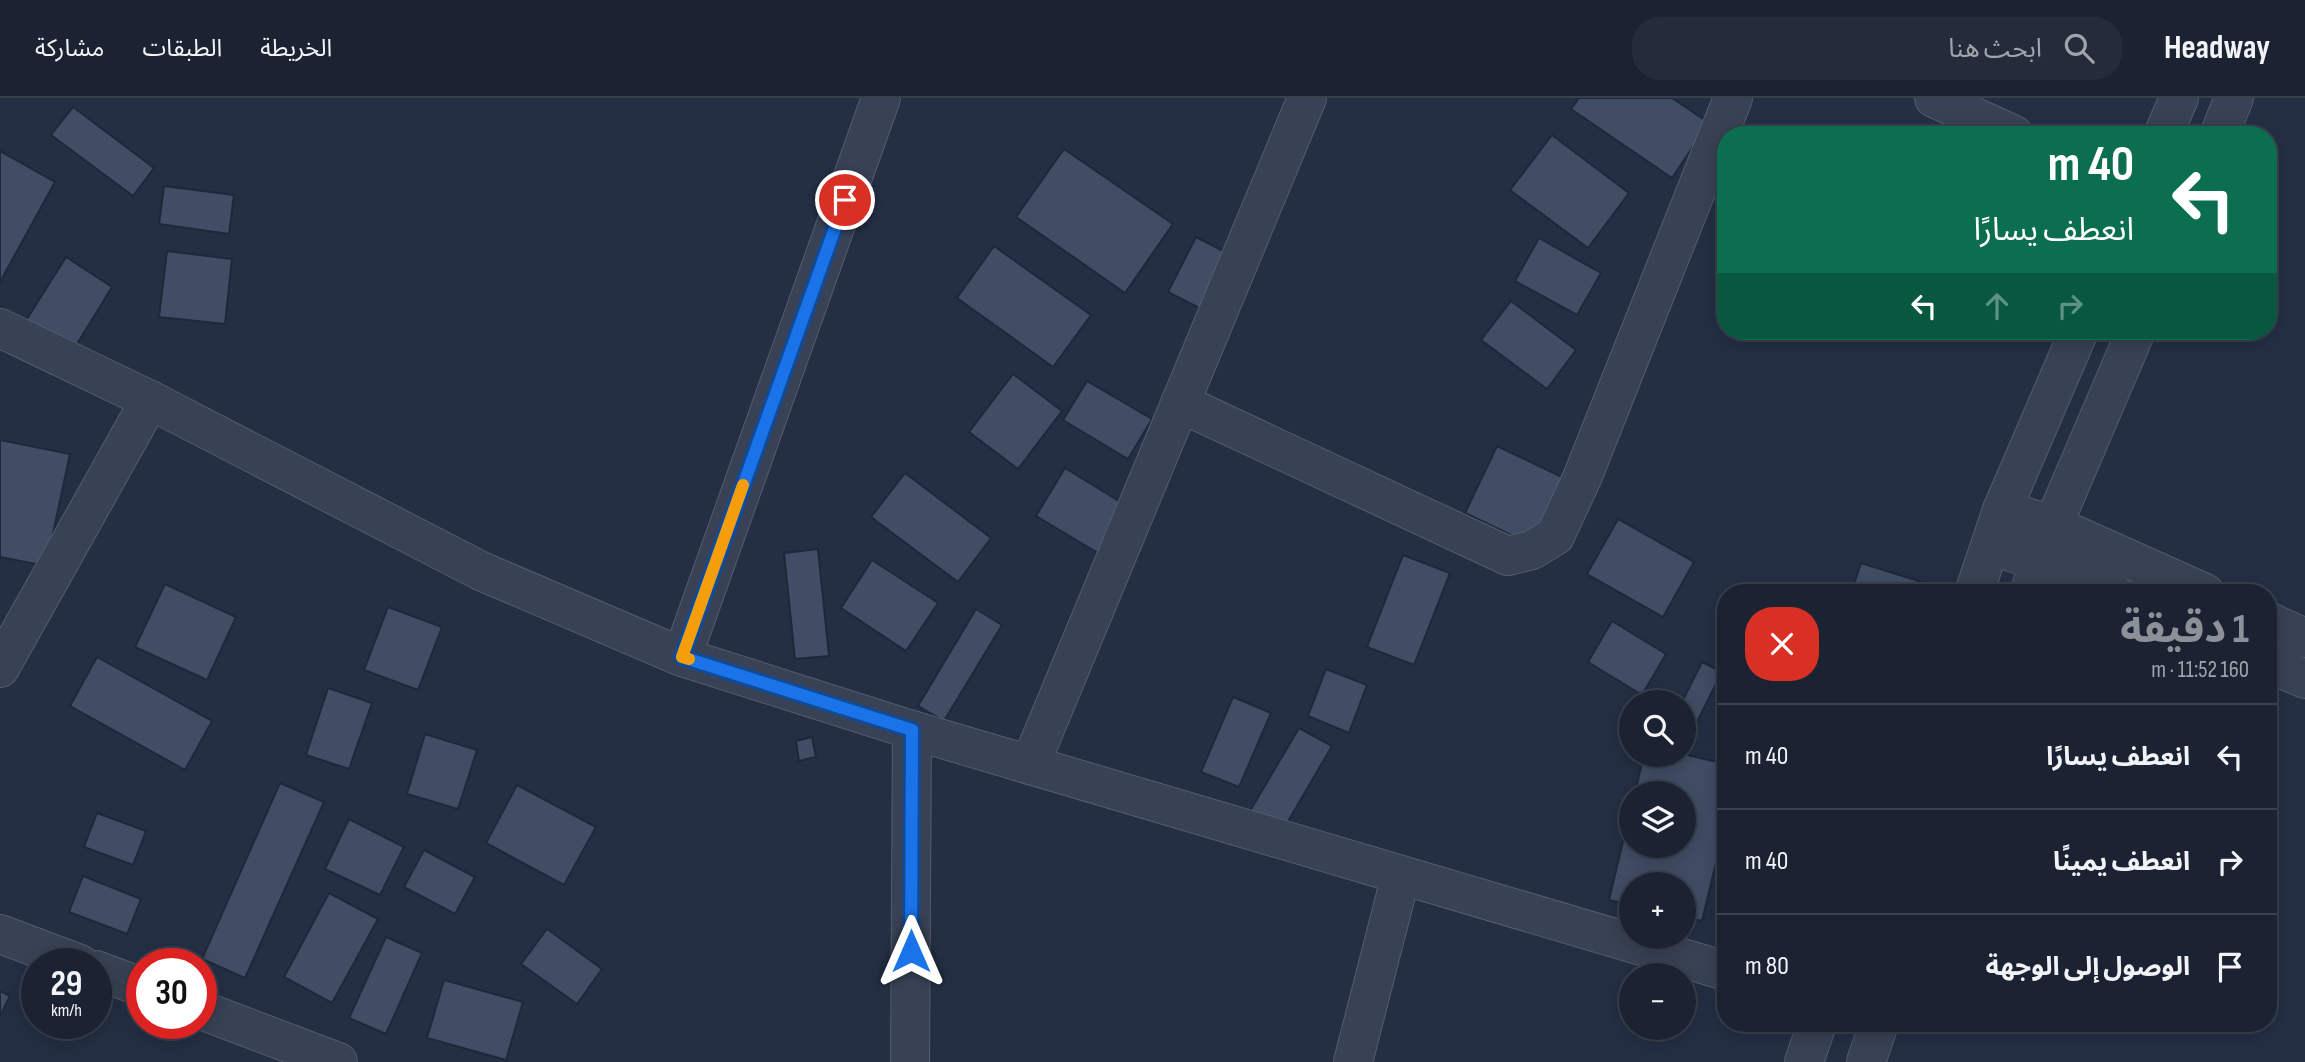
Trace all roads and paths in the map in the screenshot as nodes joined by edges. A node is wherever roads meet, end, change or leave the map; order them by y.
1 (881, 98) edge
2 (1307, 98) edge
3 (1733, 98) edge
4 (1934, 98) edge
5 (2179, 98) edge
6 (2234, 98) edge
7 (1722, 126) edge
8 (1995, 126) edge
9 (2167, 126) edge
10 (2222, 126) edge
11 (1717, 138) edge
12 (0, 328) edge
13 (2075, 340) edge
14 (2132, 340) edge
15 (149, 400) junction
16 (1180, 403) junction
17 (2053, 525) junction
18 (1996, 528) junction
19 (2034, 577) edge
20 (1977, 584) edge
21 (2069, 584) edge
22 (2185, 584) edge
23 (2277, 625) edge
24 (2305, 638) edge
25 (682, 657) junction
26 (2277, 667) edge
27 (0, 668) edge
28 (2305, 679) edge
29 (912, 730) junction
30 (1030, 765) junction
31 (1401, 875) junction
32 (0, 934) edge
33 (37, 948) edge
34 (1717, 968) edge
35 (217, 1016) edge
36 (1815, 1032) edge
37 (1876, 1032) edge
38 (338, 1062) edge
39 (910, 1062) edge
40 (1353, 1062) edge
41 (1804, 1062) edge
42 (1866, 1062) edge

1 - 25 street
2 - 16 street
3 - 7 street
4 - 8 street
5 - 9 street
6 - 10 street
11 - 16 street
12 - 15 street
13 - 18 street
14 - 17 street
15 - 25 street
15 - 27 street
16 - 30 street
17 - 18 street
17 - 19 street
17 - 22 street
18 - 19 street
18 - 20 street
19 - 21 street
23 - 24 street
25 - 29 street
26 - 28 street
29 - 30 street
29 - 39 street
30 - 31 street
31 - 34 street
31 - 40 street
32 - 33 street
35 - 38 street
36 - 41 street
37 - 42 street

